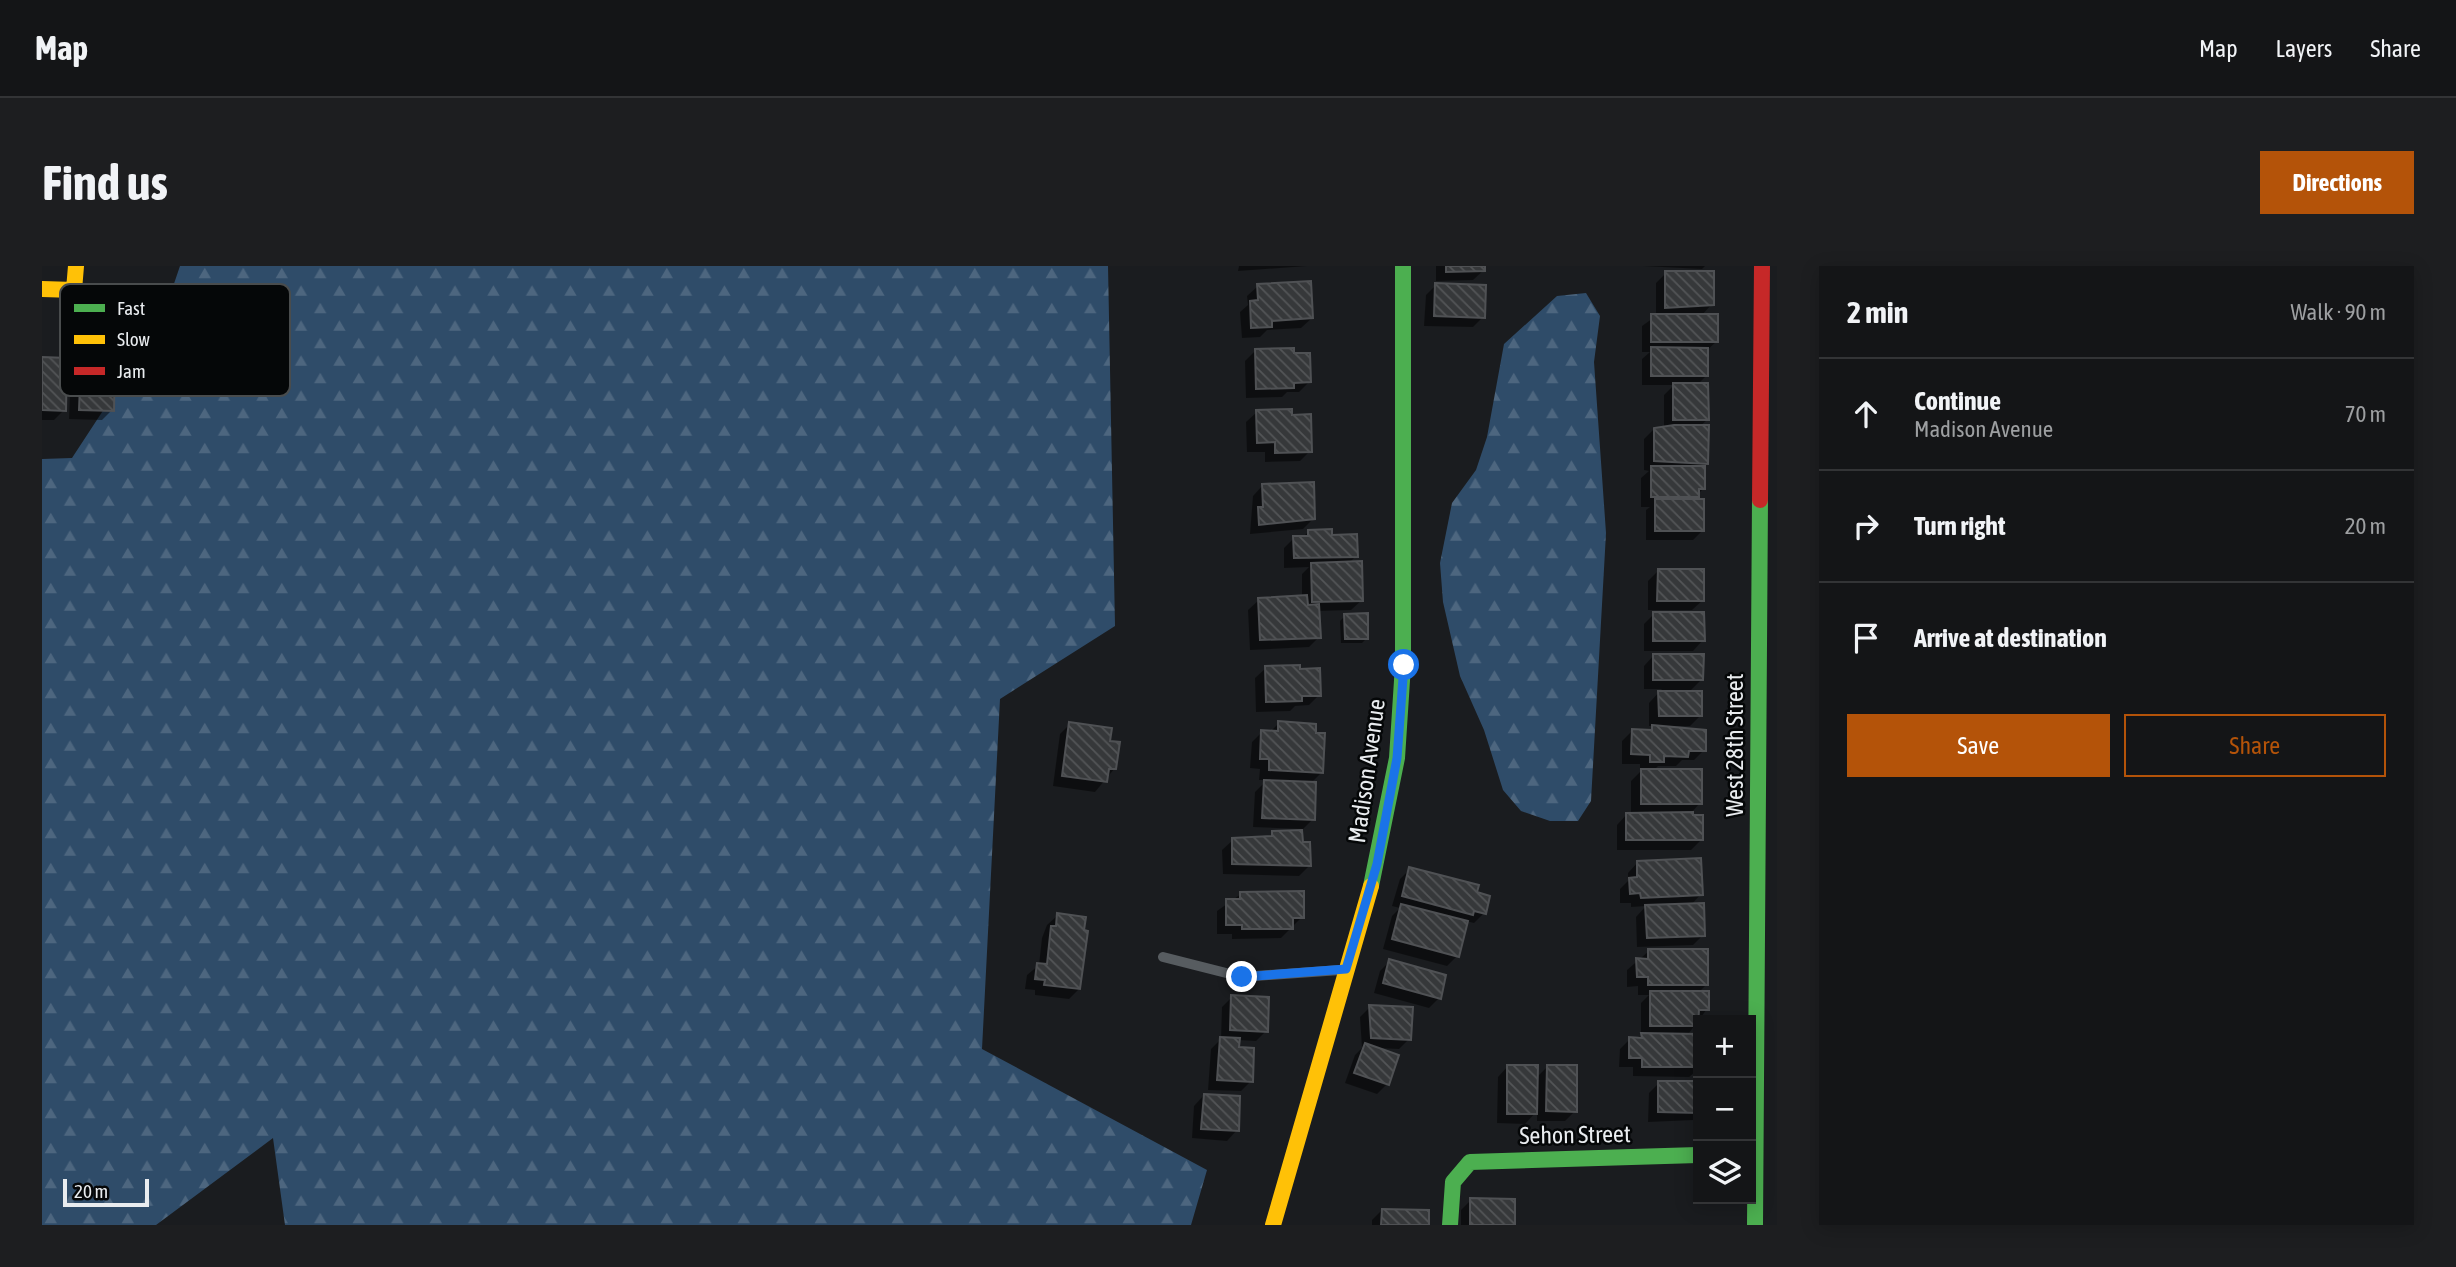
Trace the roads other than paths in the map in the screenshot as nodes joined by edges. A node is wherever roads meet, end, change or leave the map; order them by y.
1 (76, 266) edge
2 (1403, 266) edge
3 (1762, 266) edge
4 (74, 284) edge
5 (42, 289) edge
6 (60, 289) edge
7 (1163, 957) dead end
8 (1346, 969) junction
9 (1753, 1141) edge
10 (1693, 1155) edge
11 (1754, 1204) edge
12 (1273, 1225) edge
13 (1450, 1225) edge
14 (1755, 1225) edge

1 - 4 street
2 - 8 street, Madison Avenue
3 - 9 street, West 28th Street
5 - 6 street
7 - 8 lane
8 - 12 street, Madison Avenue
10 - 13 street, Sehon Street
11 - 14 street, West 28th Street

